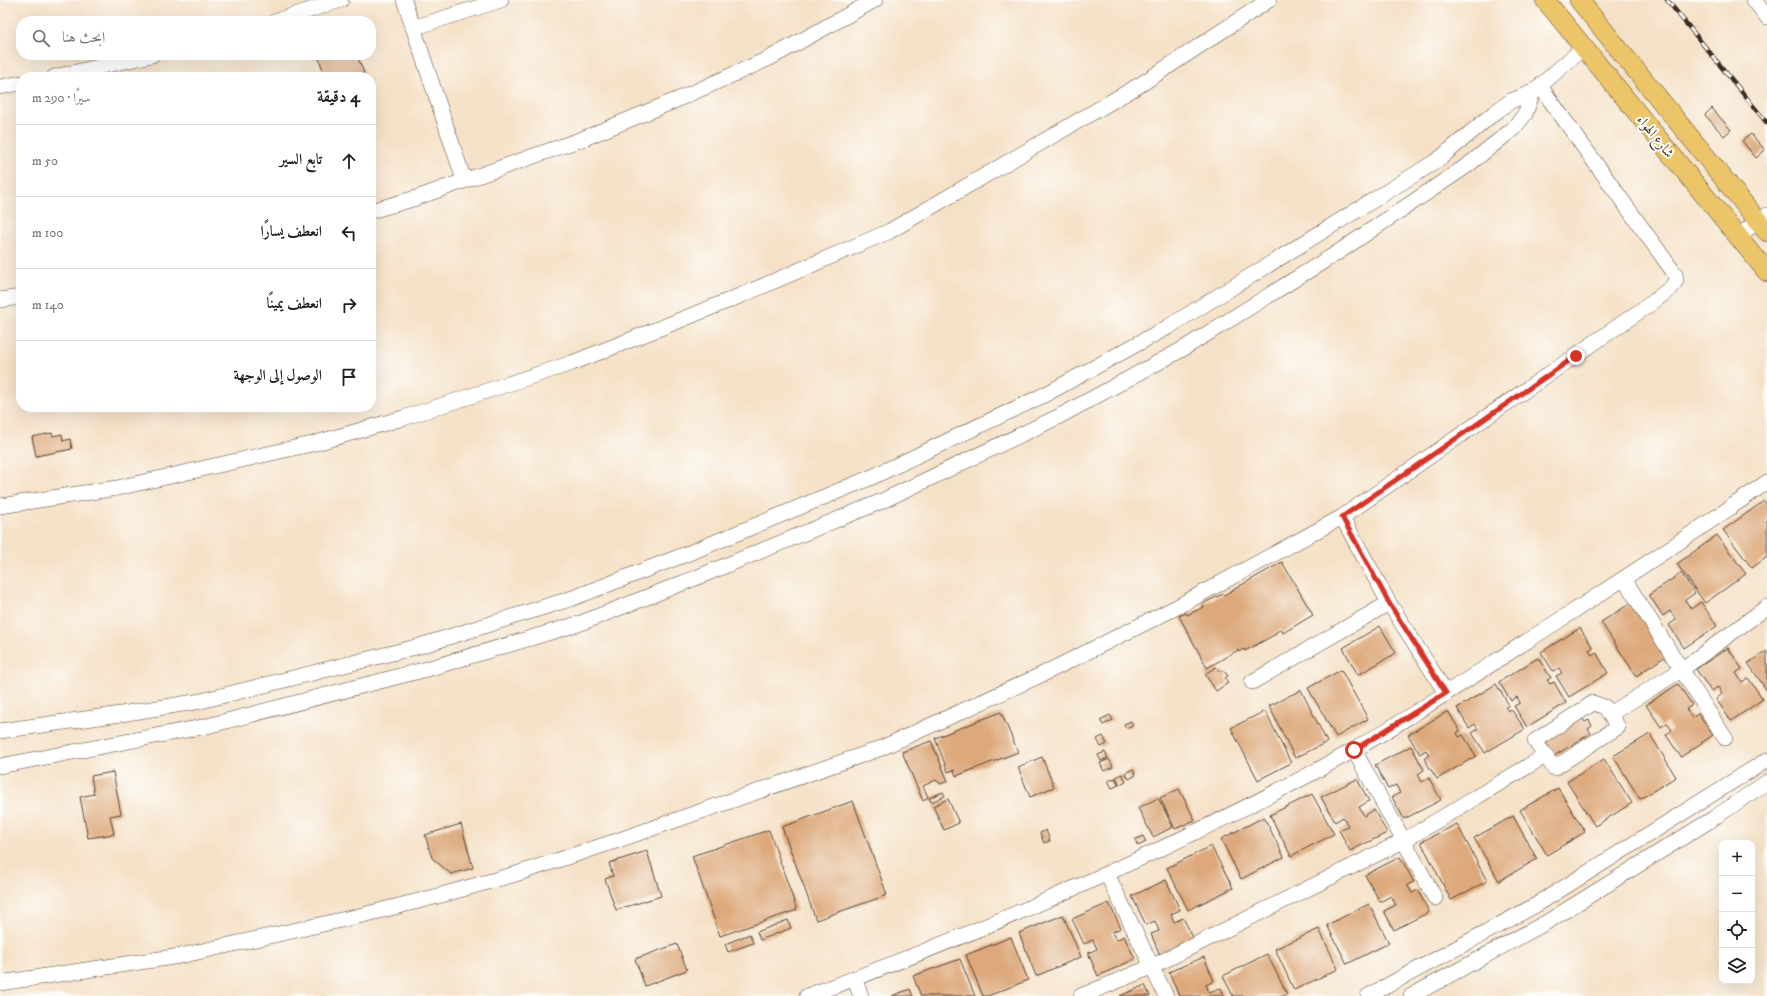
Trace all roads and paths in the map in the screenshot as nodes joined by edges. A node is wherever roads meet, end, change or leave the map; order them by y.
1 (341, 0) edge
2 (404, 0) edge
3 (500, 0) edge
4 (875, 0) edge
5 (1269, 0) edge
6 (1545, 0) edge
7 (1579, 0) edge
8 (1754, 0) edge
9 (854, 5) edge
10 (291, 16) edge
11 (1767, 17) edge
12 (413, 28) junction
13 (1583, 48) junction
14 (130, 60) edge
15 (76, 72) edge
16 (16, 84) edge
17 (0, 87) edge
18 (1536, 89) junction
19 (464, 180) junction
20 (376, 210) edge
21 (1764, 223) edge
22 (1738, 236) junction
23 (1767, 272) edge
24 (16, 298) edge
25 (0, 300) edge
26 (1767, 482) edge
27 (0, 506) edge
28 (1342, 517) junction
29 (1624, 579) junction
30 (1389, 603) junction
31 (1767, 607) edge
32 (1681, 670) junction
33 (1252, 682) dead end
34 (1446, 693) junction
35 (1610, 714) junction
36 (0, 731) edge
37 (1725, 738) dead end
38 (1354, 750) junction
39 (1545, 756) junction
40 (1767, 760) edge
41 (0, 766) edge
42 (1767, 782) edge
43 (1702, 801) junction
44 (1714, 818) junction
45 (1403, 841) junction
46 (1107, 874) junction
47 (1435, 898) dead end
48 (1151, 967) junction
49 (854, 978) junction
50 (0, 983) edge
51 (807, 996) edge
52 (861, 996) edge
53 (1081, 996) edge
54 (1166, 996) edge
55 (1368, 996) edge
56 (1411, 996) edge

1 - 10 street
2 - 12 street
3 - 12 street
4 - 9 street
5 - 27 street
6 - 13 main road, شارع الهواء
7 - 21 main road, شارع الهواء
8 - 11 street
9 - 19 street
12 - 19 street
13 - 18 street
13 - 22 main road, شارع الهواء
14 - 15 street
16 - 17 street
18 - 28 street
18 - 36 street
18 - 41 street
19 - 20 street
21 - 22 street
22 - 23 main road, شارع الهواء
24 - 25 street
26 - 29 street
28 - 30 street
28 - 50 street
29 - 32 street
29 - 34 street
30 - 33 street
30 - 34 street
31 - 32 street
32 - 35 street
32 - 37 street
34 - 38 street
35 - 39 street
35 - 39 street
38 - 45 street
38 - 46 street
39 - 45 street
40 - 43 street
42 - 44 street
43 - 44 street
43 - 55 street
44 - 56 street
45 - 47 street
45 - 48 street
46 - 48 street
46 - 49 street
48 - 53 street
48 - 54 street
49 - 51 street
49 - 52 street

